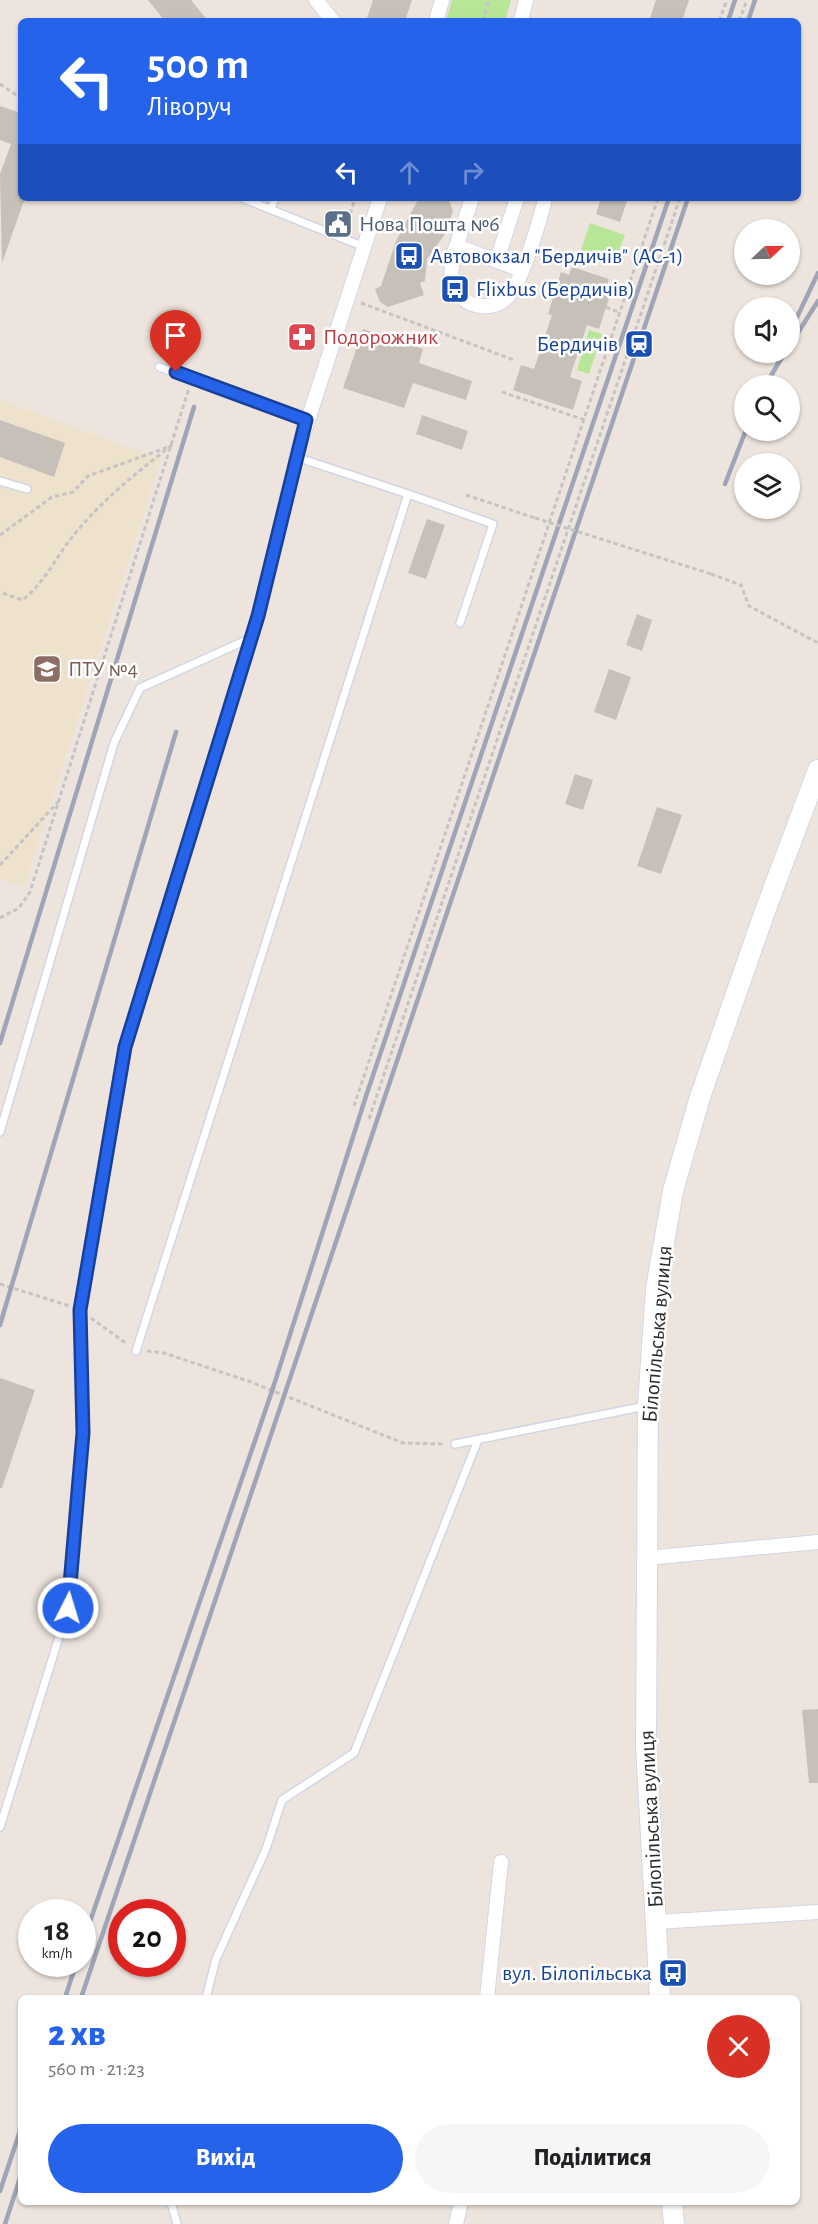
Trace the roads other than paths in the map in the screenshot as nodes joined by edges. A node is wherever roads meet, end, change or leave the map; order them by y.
1 (316, 0) edge
2 (442, 0) edge
3 (526, 0) edge
4 (331, 18) edge
5 (437, 18) edge
6 (522, 18) edge
7 (250, 201) edge
8 (274, 201) edge
9 (379, 201) edge
10 (471, 201) edge
11 (516, 201) edge
12 (544, 201) edge
13 (271, 209) junction
14 (362, 246) junction
15 (457, 246) junction
16 (496, 260) junction
17 (521, 270) junction
18 (159, 366) dead end
19 (306, 420) junction
20 (296, 456) junction
21 (0, 481) edge
22 (27, 489) dead end
23 (408, 494) junction
24 (460, 623) dead end
25 (251, 638) junction
26 (818, 770) edge
27 (0, 1132) edge
28 (136, 1351) road end
29 (648, 1406) junction
30 (478, 1440) junction
31 (455, 1444) road end
32 (818, 1542) edge
33 (646, 1558) junction
34 (0, 1827) edge
35 (501, 1862) dead end
36 (818, 1912) edge
37 (656, 1922) junction
38 (207, 1995) edge
39 (487, 1995) edge
40 (660, 1995) edge
41 (172, 2205) edge
42 (460, 2205) edge
43 (672, 2205) edge
44 (177, 2224) edge
45 (456, 2224) edge
46 (674, 2224) edge

1 - 4 street
2 - 5 street
3 - 6 street
7 - 13 lane
8 - 13 lane
9 - 14 street
10 - 15 street
11 - 16 street
12 - 17 street
13 - 14 lane
14 - 19 street
15 - 16 street
15 - 17 street
16 - 17 street
18 - 19 lane
19 - 20 street
20 - 23 lane
20 - 25 lane
21 - 22 lane
23 - 24 lane
23 - 28 lane
25 - 27 lane
25 - 34 lane
26 - 29 main road, Білопільська вулиця
29 - 30 lane
29 - 33 main road, Білопільська вулиця
30 - 31 lane
30 - 38 lane
32 - 33 street
33 - 37 main road, Білопільська вулиця
35 - 39 street
36 - 37 street, Білопільська вулиця
37 - 40 main road, Білопільська вулиця
41 - 44 lane
42 - 45 street
43 - 46 main road

